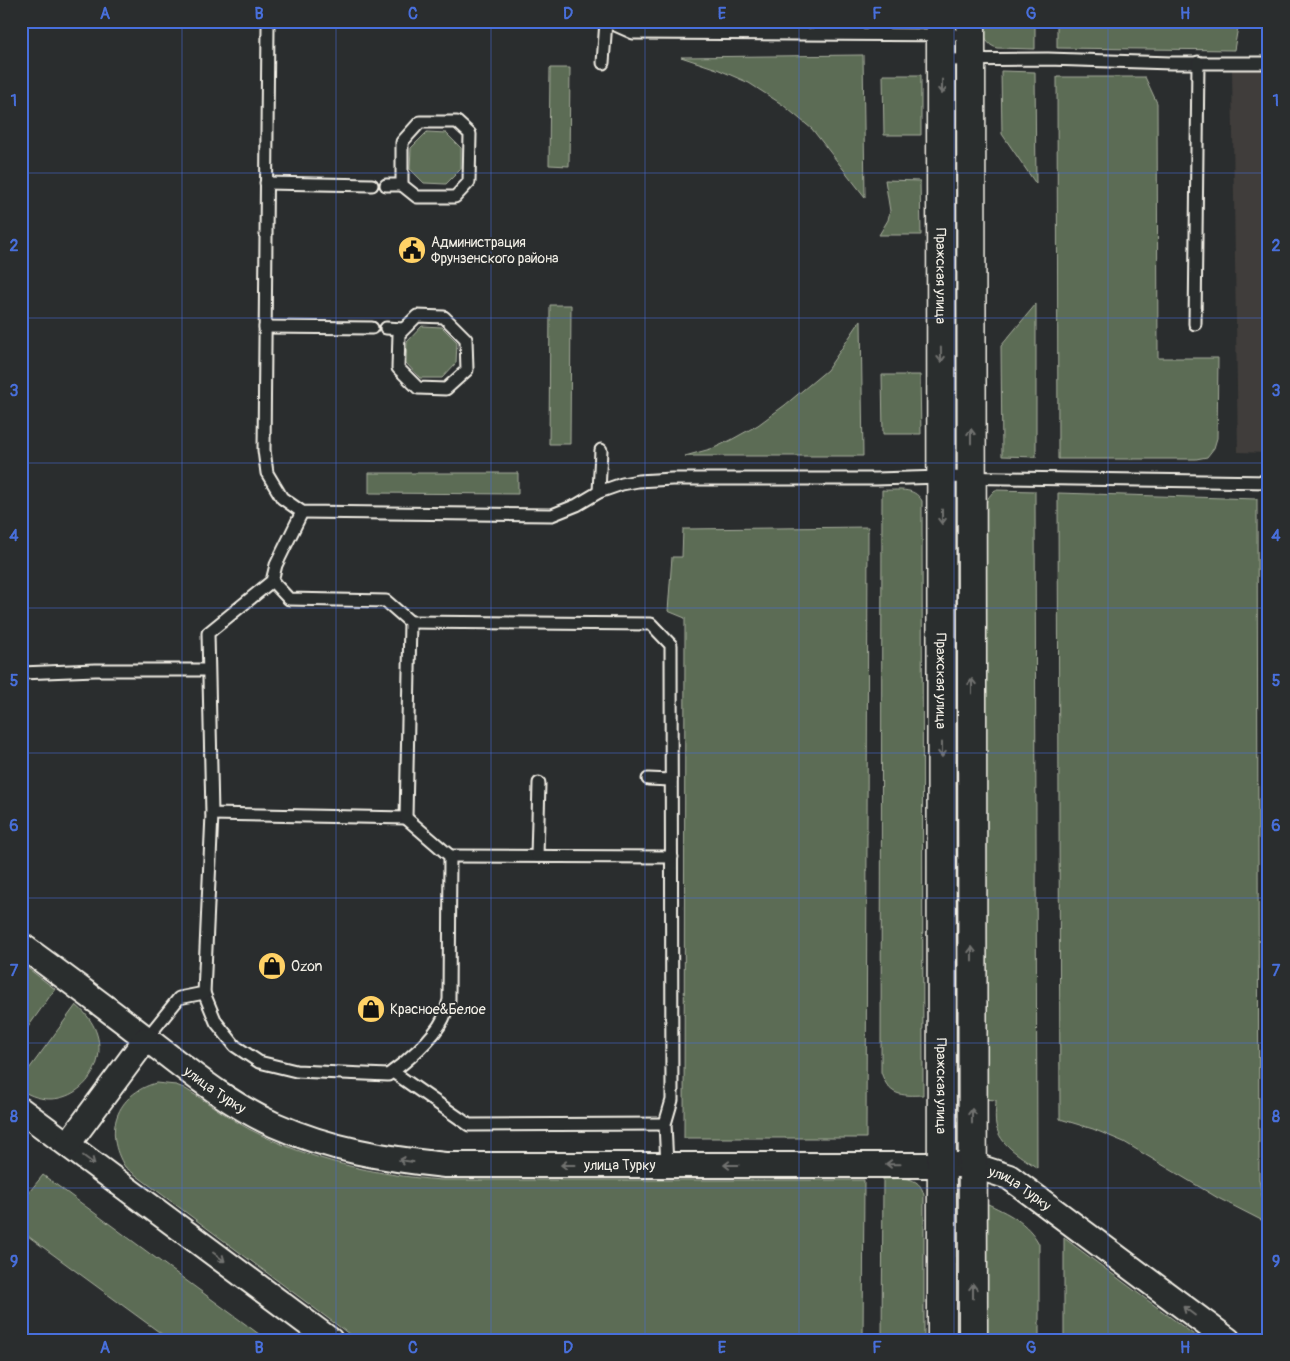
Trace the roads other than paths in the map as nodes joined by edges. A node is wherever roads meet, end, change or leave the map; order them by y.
1 (269, 21) edge
2 (606, 21) edge
3 (971, 38) edge
4 (941, 39) edge
5 (1198, 62) junction
6 (603, 63) dead end
7 (1269, 63) edge
8 (266, 183) junction
9 (372, 185) dead end
10 (386, 185) dead end
11 (402, 185) junction
12 (1195, 324) dead end
13 (265, 327) junction
14 (372, 328) dead end
15 (386, 328) dead end
16 (403, 328) junction
17 (601, 450) dead end
18 (942, 477) junction
19 (971, 477) junction
20 (1269, 482) edge
21 (599, 492) junction
22 (302, 512) junction
23 (272, 581) junction
24 (410, 622) junction
25 (208, 670) junction
26 (21, 673) edge
27 (648, 779) dead end
28 (671, 780) junction
29 (539, 783) dead end
30 (212, 814) junction
31 (406, 818) junction
32 (450, 856) junction
33 (537, 856) junction
34 (672, 857) junction
35 (21, 945) edge
36 (204, 993) junction
37 (146, 1039) junction
38 (392, 1072) junction
39 (21, 1110) edge
40 (665, 1124) junction
41 (68, 1144) junction
42 (942, 1164) junction
43 (667, 1165) junction
44 (972, 1165) junction
45 (330, 1340) edge
46 (942, 1340) edge
47 (973, 1340) edge
48 (1228, 1340) edge

1 - 8 lane
2 - 4 lane
2 - 6 lane
3 - 4 lane
3 - 4 lane
3 - 5 lane
19 -> 3 street, Пражская улица
4 -> 18 street, Пражская улица
5 - 7 lane
5 - 12 lane
8 - 9 lane
8 - 13 lane
10 - 11 lane
11 - 11 lane
13 - 14 lane
13 - 22 lane
15 - 16 lane
16 - 16 lane
17 - 21 lane
18 - 19 lane
18 - 21 lane
18 -> 42 street, Пражская улица
19 - 20 lane
44 -> 19 street, Пражская улица
21 - 22 lane
22 - 23 lane
23 - 24 lane
23 - 25 lane
24 - 28 lane
24 - 31 lane
25 - 26 lane
25 - 30 lane
27 - 28 lane
28 - 34 lane
29 - 33 lane
30 - 31 lane
30 - 36 lane
31 - 32 lane
32 - 33 lane
32 - 38 lane
33 - 34 lane
34 - 40 lane
35 - 37 street, улица Турку
36 - 37 lane
36 - 38 lane
37 - 41 street
43 -> 37 street, улица Турку
38 - 40 lane
39 - 41 street
40 - 43 lane
41 -> 45 street
42 -> 43 street, улица Турку
42 - 44 street, улица Турку
42 - 46 street, Пражская улица
47 -> 44 street, Пражская улица
48 -> 44 street, улица Турку

